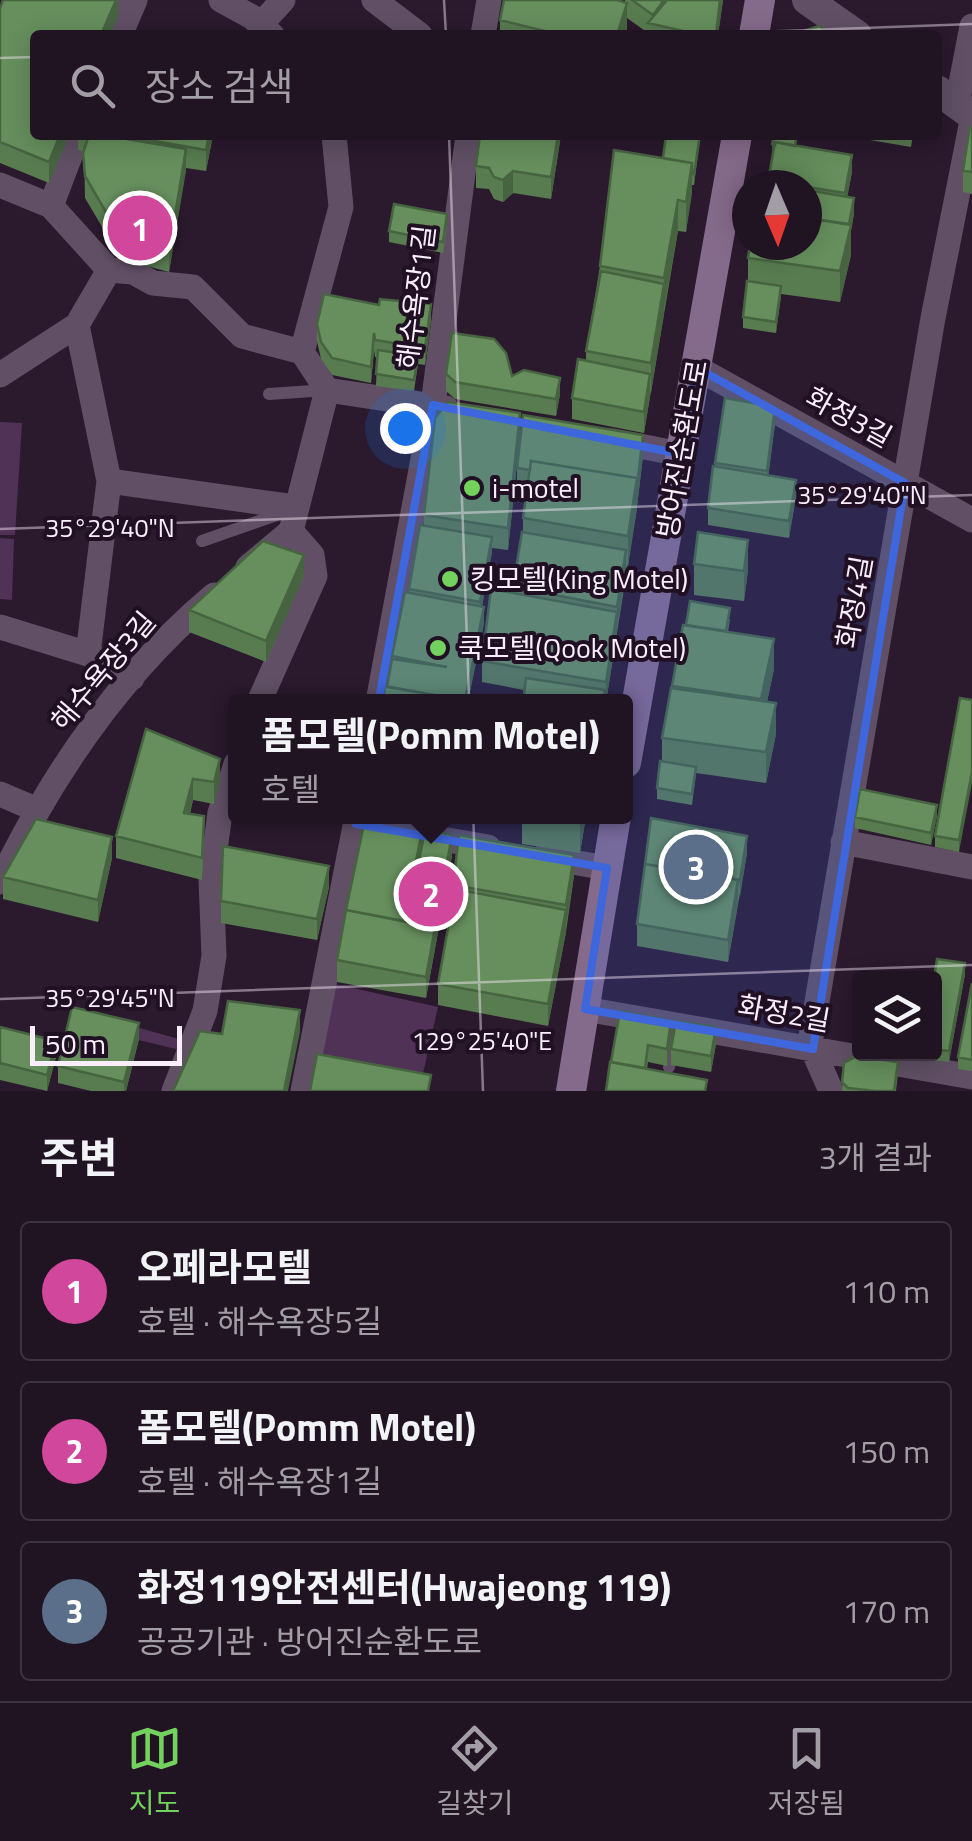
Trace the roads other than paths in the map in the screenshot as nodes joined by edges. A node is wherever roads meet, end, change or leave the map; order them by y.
1 (67, 0) edge
2 (132, 0) edge
3 (221, 0) edge
4 (283, 0) edge
5 (374, 0) edge
6 (489, 0) edge
7 (760, 0) edge
8 (807, 0) edge
9 (972, 26) edge
10 (122, 30) edge
11 (266, 30) edge
12 (413, 30) edge
13 (484, 30) edge
14 (755, 30) edge
15 (850, 30) edge
16 (960, 107) edge
17 (76, 140) edge
18 (334, 140) edge
19 (467, 140) edge
20 (736, 140) edge
21 (0, 185) edge
22 (51, 206) junction
23 (109, 270) junction
24 (77, 325) junction
25 (302, 352) junction
26 (697, 368) junction
27 (0, 376) edge
28 (327, 390) junction
29 (268, 394) dead end
30 (432, 406) junction
31 (468, 412) edge
32 (592, 437) edge
33 (682, 454) junction
34 (109, 481) junction
35 (906, 483) junction
36 (293, 519) junction
37 (972, 520) edge
38 (202, 541) dead end
39 (0, 628) edge
40 (88, 654) junction
41 (132, 678) junction
42 (263, 694) edge
43 (379, 694) edge
44 (633, 724) edge
45 (228, 788) edge
46 (0, 794) edge
47 (35, 809) junction
48 (355, 824) edge
49 (377, 824) edge
50 (615, 824) edge
51 (843, 842) junction
52 (972, 867) edge
53 (607, 868) junction
54 (0, 882) edge
55 (584, 1008) junction
56 (676, 1024) junction
57 (812, 1049) junction
58 (668, 1067) edge
59 (972, 1077) edge
60 (174, 1091) edge
61 (303, 1091) edge
62 (571, 1091) edge
63 (831, 1091) edge

1 - 2 street
2 - 10 street
3 - 11 street
4 - 11 street
5 - 12 street
6 - 13 street
7 - 14 main road
8 - 15 street
9 - 16 street, 화정4길
16 - 35 street, 화정4길
17 - 22 street
18 - 25 street
19 - 30 street, 해수욕장1길
20 - 26 main road, 방어진순환도로
21 - 22 street
22 - 23 street
23 - 24 street
23 - 25 street
24 - 27 street
24 - 34 street
25 - 28 street
26 - 33 main road, 방어진순환도로
26 - 35 street, 화정3길
28 - 29 lane
28 - 30 street
28 - 36 street
30 - 31 street
30 - 43 street, 해수욕장1길
32 - 33 street
33 - 44 main road, 방어진순환도로
34 - 36 street
34 - 40 street
35 - 37 street, 화정3길
35 - 51 street, 화정4길
36 - 38 lane
36 - 41 street, 해수욕장3길
36 - 42 street
39 - 40 street
40 - 41 street
41 - 47 street, 해수욕장3길
45 - 60 street
46 - 47 street
47 - 54 street, 해수욕장3길
48 - 61 street
49 - 53 street
50 - 53 main road
51 - 52 street
51 - 57 street, 화정4길
53 - 55 main road
55 - 56 street, 화정2길
55 - 62 main road
56 - 57 street, 화정2길
56 - 58 lane
57 - 59 street, 화정2길
57 - 63 street

